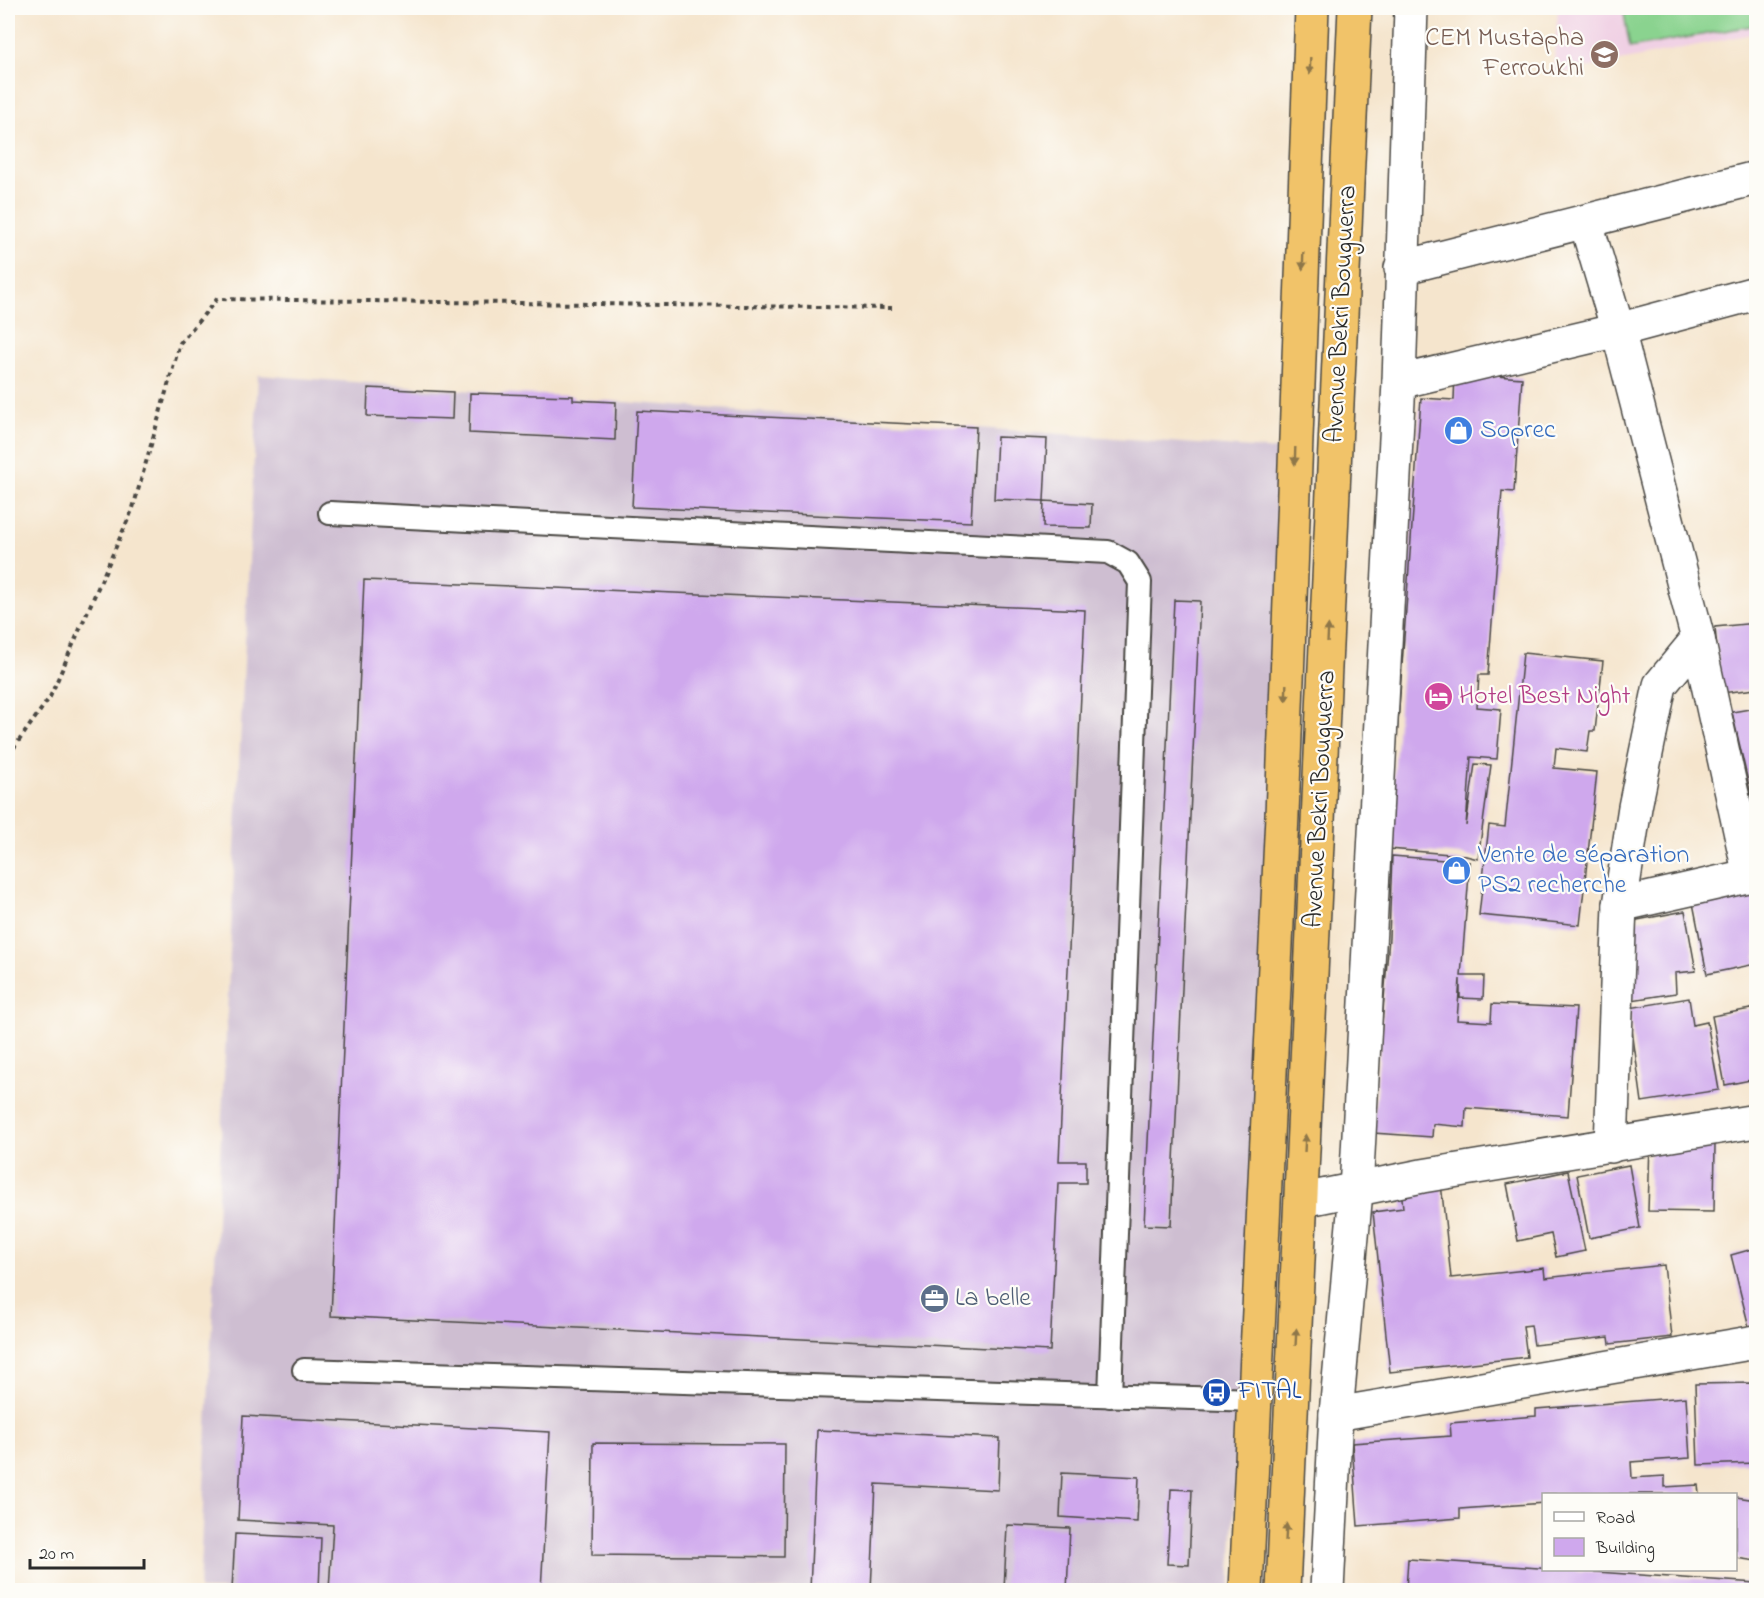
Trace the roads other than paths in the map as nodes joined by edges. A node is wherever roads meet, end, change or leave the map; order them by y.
1 (1312, 8) edge
2 (1355, 8) edge
3 (1411, 8) edge
4 (1756, 178) edge
5 (1586, 223) junction
6 (1401, 268) junction
7 (1756, 293) edge
8 (1618, 330) junction
9 (1399, 382) junction
10 (330, 513) dead end
11 (1698, 639) junction
12 (1753, 875) edge
13 (1620, 904) junction
14 (1756, 1120) edge
15 (1611, 1146) junction
16 (1356, 1191) junction
17 (1303, 1200) junction
18 (1756, 1342) edge
19 (304, 1370) dead end
20 (1110, 1396) junction
21 (1256, 1400) junction
22 (1335, 1414) junction
23 (1246, 1590) edge
24 (1283, 1590) edge
25 (1327, 1590) edge

1 -> 21 highway, Avenue Bekri Bouguerra
17 -> 2 highway, Avenue Bekri Bouguerra
3 - 6 street
4 - 5 street
5 - 6 street
5 - 8 street
6 - 9 street
7 - 8 street
8 - 9 street
8 - 11 street
9 - 16 street
10 - 20 lane
11 - 12 street
11 - 13 street
12 - 13 street
13 - 15 street
14 - 15 street
15 - 16 street
16 - 17 street
16 - 22 street
24 -> 17 highway, Avenue Bekri Bouguerra
18 - 22 street
19 - 20 lane
20 - 21 lane
21 - 23 highway, Avenue Bekri Bouguerra
22 - 25 street

